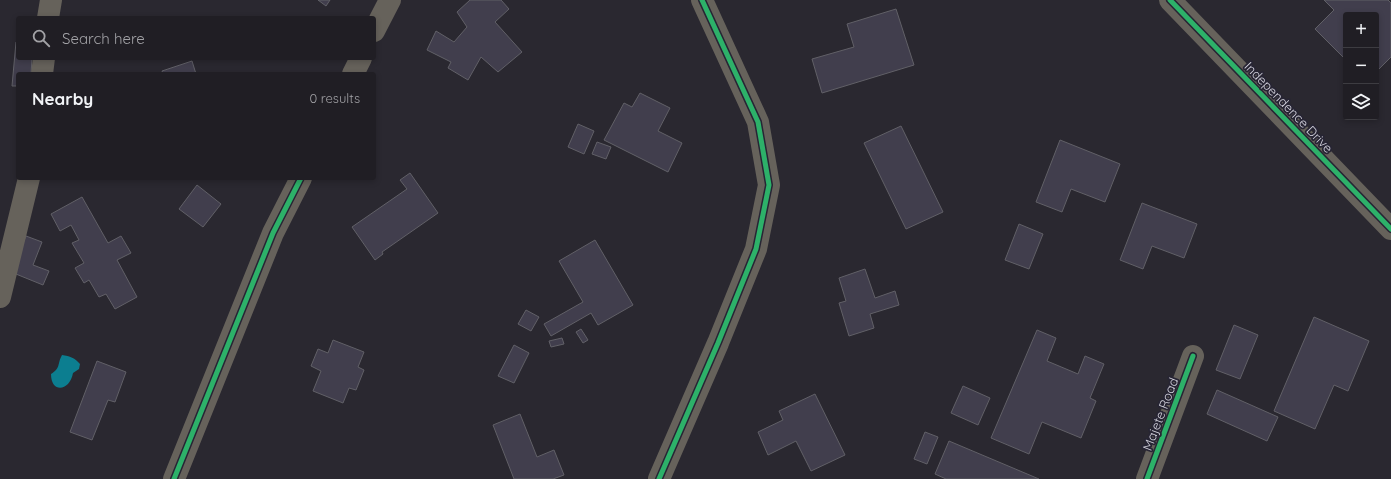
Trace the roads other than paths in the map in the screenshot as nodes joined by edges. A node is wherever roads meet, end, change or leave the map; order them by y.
1 (51, 0) edge
2 (390, 0) edge
3 (702, 0) edge
4 (1170, 0) edge
5 (48, 16) edge
6 (376, 27) edge
7 (44, 60) edge
8 (360, 60) edge
9 (42, 72) edge
10 (354, 72) edge
11 (28, 180) edge
12 (300, 180) edge
13 (1391, 229) edge
14 (0, 297) edge
15 (1193, 356) dead end
16 (174, 479) edge
17 (659, 479) edge
18 (1146, 479) edge

1 - 5 street
2 - 6 street
3 - 17 street
4 - 13 street, Independence Drive
7 - 9 street
8 - 10 street
11 - 14 street
12 - 16 street
15 - 18 street, Majete Road

